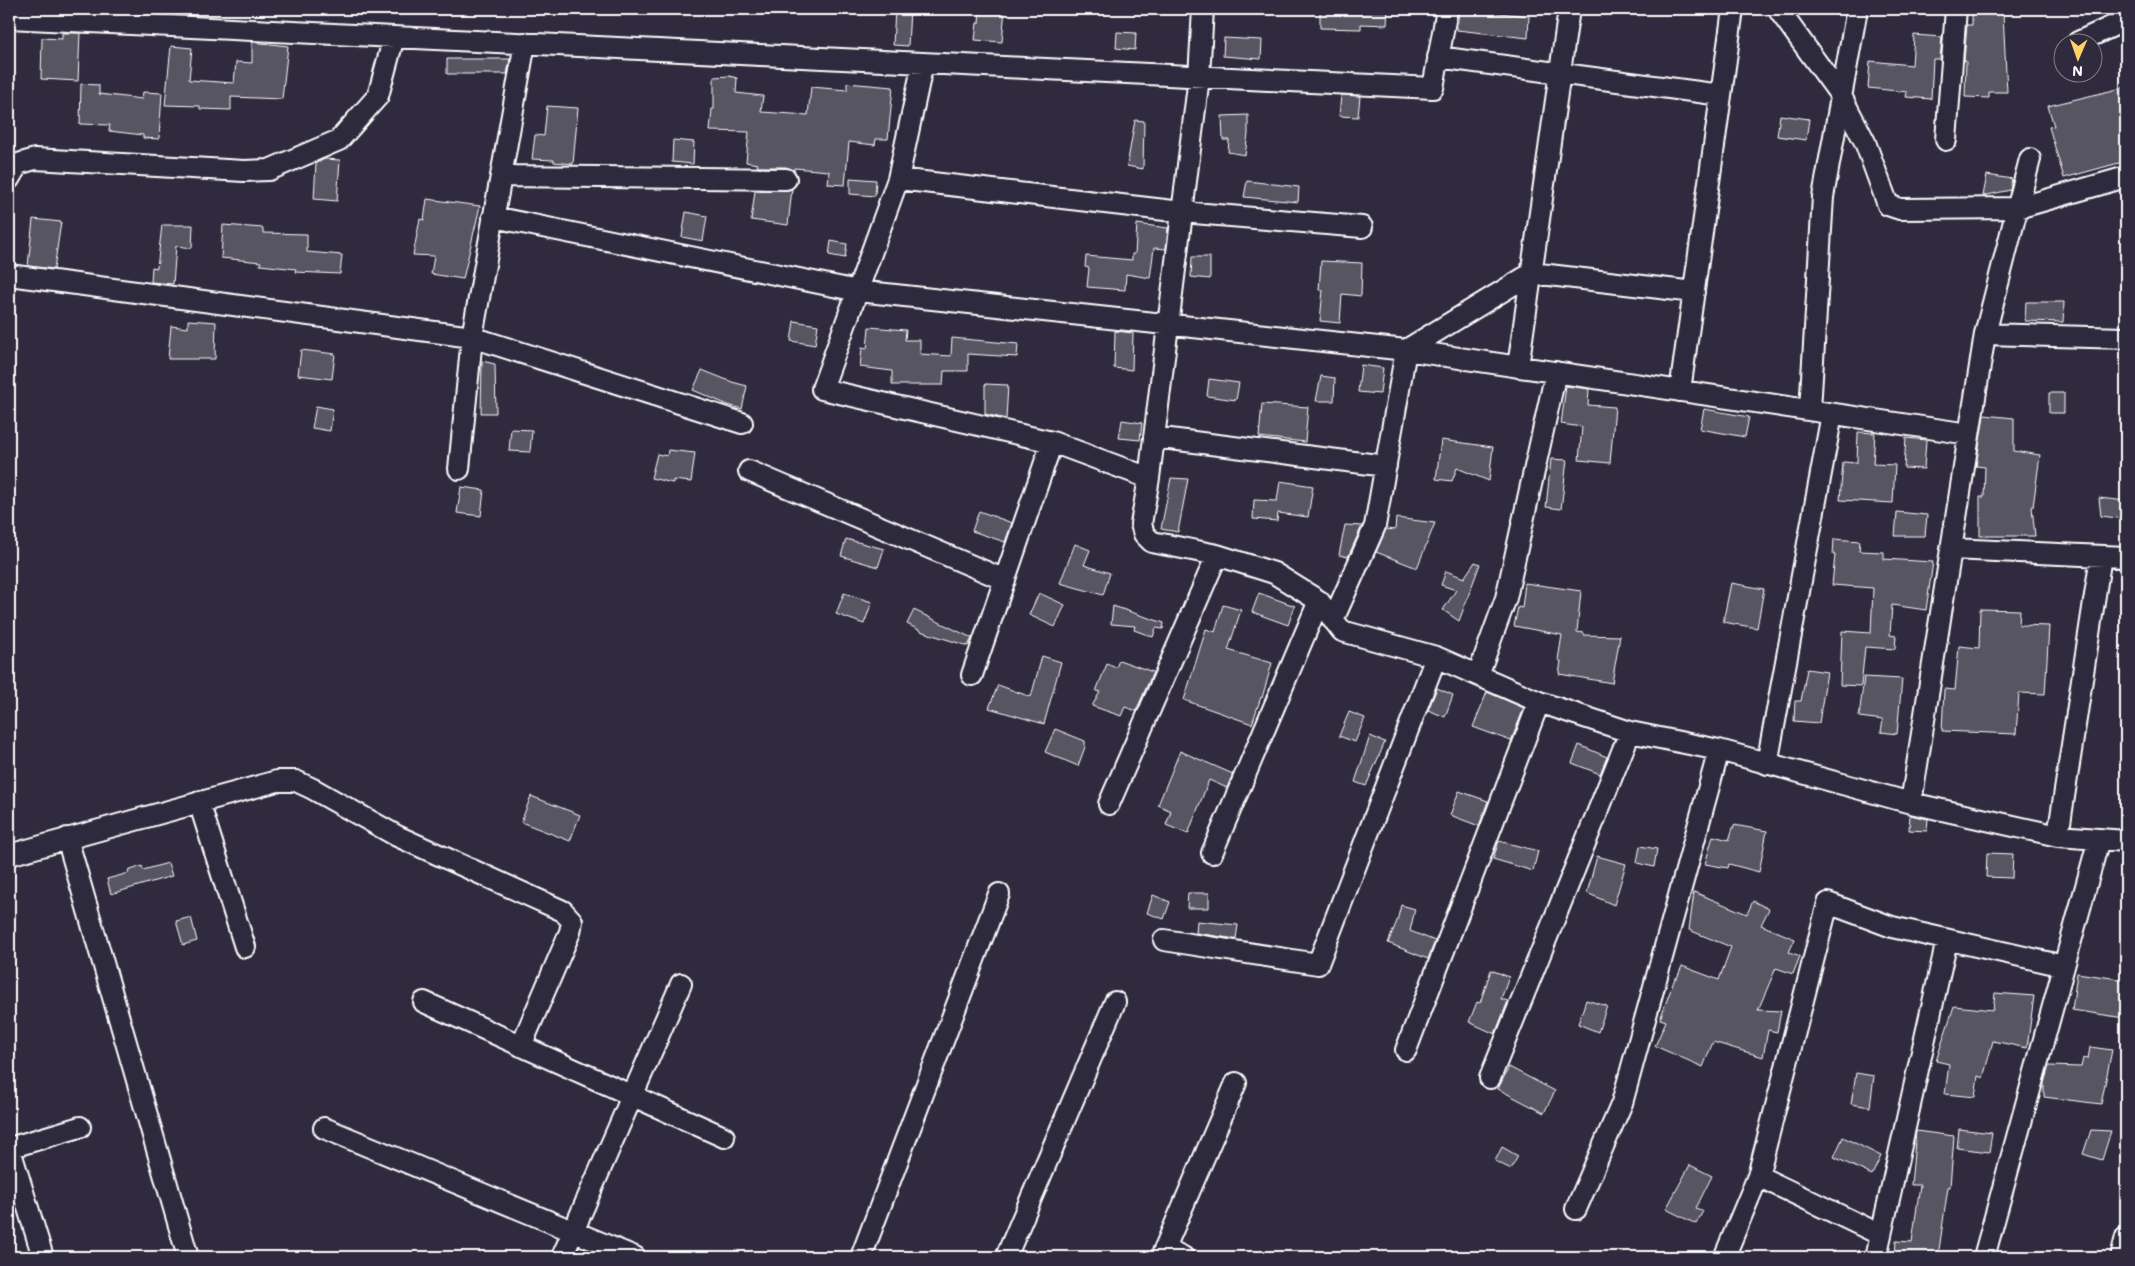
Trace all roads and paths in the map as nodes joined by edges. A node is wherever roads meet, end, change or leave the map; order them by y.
1 (1202, 9) edge
2 (1447, 9) edge
3 (1569, 9) edge
4 (1733, 9) edge
5 (1778, 9) edge
6 (1857, 9) edge
7 (1956, 9) edge
8 (9, 18) edge
9 (2126, 20) edge
10 (2100, 32) edge
11 (394, 37) junction
12 (524, 43) junction
13 (1438, 57) junction
14 (923, 63) junction
15 (1560, 74) junction
16 (1200, 77) junction
17 (1721, 95) junction
18 (1841, 96) junction
19 (1946, 140) dead end
20 (2030, 159) dead end
21 (501, 176) junction
22 (2126, 176) edge
23 (786, 178) dead end
24 (9, 179) edge
25 (898, 179) junction
26 (2018, 208) junction
27 (1182, 212) junction
28 (493, 218) junction
29 (1362, 227) dead end
30 (1532, 273) junction
31 (9, 275) edge
32 (858, 291) junction
33 (1694, 292) junction
34 (1168, 323) junction
35 (1985, 334) junction
36 (472, 337) junction
37 (2126, 338) edge
38 (1406, 350) junction
39 (1518, 366) junction
40 (1556, 372) junction
41 (1680, 391) junction
42 (1810, 410) junction
43 (1832, 414) junction
44 (742, 423) dead end
45 (1969, 434) junction
46 (1154, 437) junction
47 (1052, 442) junction
48 (1386, 466) junction
49 (459, 469) dead end
50 (749, 472) dead end
51 (1149, 478) junction
52 (1950, 549) junction
53 (1217, 554) junction
54 (2101, 556) junction
55 (2126, 557) edge
56 (1005, 580) junction
57 (1319, 601) junction
58 (1333, 620) junction
59 (1436, 657) junction
60 (972, 675) dead end
61 (1478, 675) junction
62 (1539, 702) junction
63 (1630, 732) junction
64 (1719, 750) junction
65 (1767, 764) junction
66 (199, 802) junction
67 (1911, 803) junction
68 (1109, 804) dead end
69 (2058, 836) junction
70 (67, 838) junction
71 (2099, 839) junction
72 (2126, 841) edge
73 (1212, 853) dead end
74 (9, 855) edge
75 (999, 894) dead end
76 (1164, 940) dead end
77 (1947, 940) junction
78 (245, 947) dead end
79 (2064, 966) junction
80 (681, 984) dead end
81 (424, 1002) dead end
82 (1115, 1002) dead end
83 (521, 1046) junction
84 (1406, 1050) dead end
85 (1490, 1078) dead end
86 (1236, 1083) dead end
87 (632, 1096) junction
88 (80, 1127) dead end
89 (324, 1128) dead end
90 (724, 1137) dead end
91 (9, 1147) edge
92 (1758, 1176) junction
93 (1576, 1210) dead end
94 (573, 1232) junction
95 (1881, 1235) junction
96 (2126, 1237) edge
97 (1163, 1253) edge
98 (1726, 1253) dead end
99 (43, 1257) edge
100 (188, 1257) edge
101 (562, 1257) edge
102 (634, 1257) edge
103 (861, 1257) edge
104 (1006, 1257) edge
105 (1183, 1257) edge
106 (1876, 1257) edge
107 (1984, 1257) edge
108 (2120, 1257) edge

1 - 16 street
2 - 13 street
3 - 15 street
4 - 17 street
5 - 18 street
6 - 18 street
7 - 19 street
8 - 11 street
9 - 10 street
11 - 12 street
11 - 24 street
12 - 14 street
12 - 21 street
13 - 15 street
13 - 16 street
14 - 16 street
14 - 25 street
15 - 17 street
15 - 30 street
16 - 27 street
17 - 33 street
18 - 26 street
18 - 42 street
20 - 26 street
21 - 23 street
21 - 28 street
22 - 26 street
25 - 27 street
25 - 32 street
26 - 35 street
27 - 29 street
27 - 34 street
28 - 32 street
28 - 36 street
30 - 33 street
30 - 38 street
30 - 39 street
31 - 36 street
32 - 34 street
32 - 47 street
33 - 41 street
34 - 38 street
34 - 46 street
35 - 37 street
35 - 45 street
36 - 44 street
36 - 49 street
38 - 39 street
38 - 48 street
39 - 40 street
40 - 41 street
40 - 61 street
41 - 42 street
42 - 43 street
43 - 45 street
43 - 65 street
45 - 52 street
46 - 48 street
46 - 51 street
47 - 51 street
47 - 56 street
48 - 58 street
50 - 56 street
51 - 53 street
52 - 54 street
52 - 67 street
53 - 57 street
53 - 68 street
54 - 55 street
54 - 69 street
56 - 60 street
57 - 58 street
57 - 73 street
58 - 59 street
59 - 61 street
59 - 76 street
61 - 62 street
62 - 63 street
62 - 84 street
63 - 64 street
63 - 85 street
64 - 65 street
64 - 93 street
65 - 67 street
66 - 70 street
66 - 78 street
66 - 83 street
67 - 69 street
69 - 71 street
70 - 74 street
70 - 100 street
71 - 72 street
71 - 79 street
75 - 103 street
77 - 79 street
77 - 92 street
77 - 95 street
79 - 107 street
80 - 87 street
81 - 83 street
82 - 104 street
83 - 87 street
86 - 97 street
87 - 90 street
87 - 94 street
88 - 91 street
89 - 94 street
91 - 99 street
92 - 95 street
92 - 98 street
94 - 101 street
94 - 102 street
95 - 106 street
96 - 108 street
97 - 105 street

